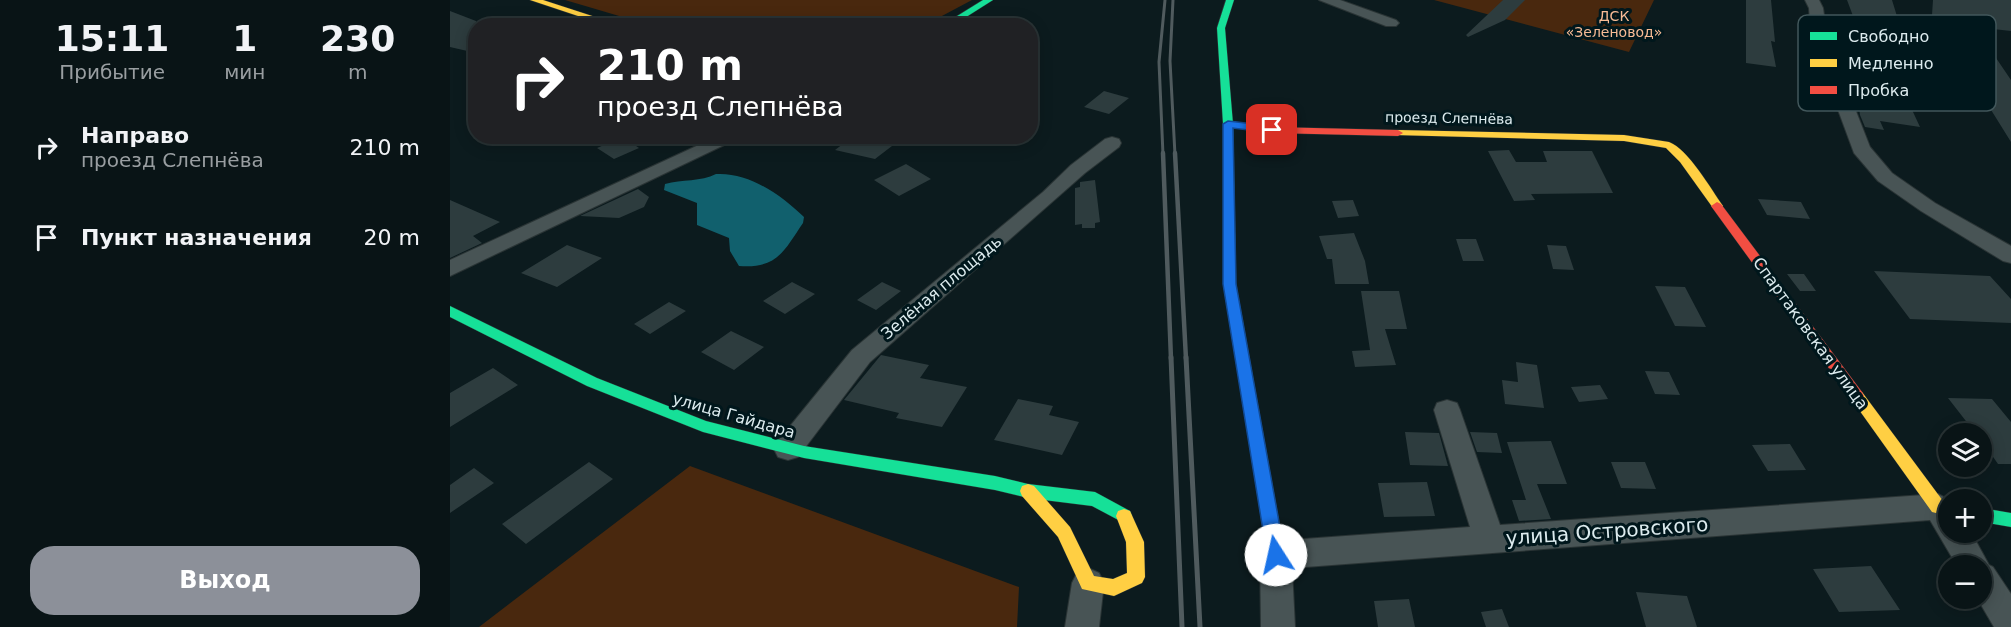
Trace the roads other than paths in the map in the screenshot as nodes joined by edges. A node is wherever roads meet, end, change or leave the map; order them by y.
1 (534, 0) edge
2 (989, 0) edge
3 (1230, 0) edge
4 (1326, 0) edge
5 (1812, 0) edge
6 (1817, 15) edge
7 (593, 18) edge
8 (959, 18) edge
9 (1390, 22) dead end
10 (1847, 111) edge
11 (1228, 124) junction
12 (717, 144) edge
13 (1112, 144) dead end
14 (1669, 146) joint
15 (2011, 256) edge
16 (450, 269) edge
17 (450, 311) edge
18 (1447, 410) dead end
19 (788, 449) junction
20 (1028, 491) junction
21 (1938, 504) edge
22 (1938, 513) edge
23 (1992, 517) edge
24 (2011, 520) edge
25 (1489, 539) junction
26 (1276, 555) junction
27 (1088, 583) junction
28 (1992, 593) edge
29 (2011, 624) edge
30 (1082, 627) edge
31 (1278, 627) edge

1 - 7 street
2 - 8 street
3 - 11 street
4 - 9 street
5 - 6 street
10 - 15 street
11 - 14 street, проезд Слепнёва
11 - 26 street
12 - 16 street
13 - 19 street, Зелёная площадь
14 - 21 street, Спартаковская улица
17 - 19 street, улица Гайдара
18 - 25 street
19 - 20 street, улица Гайдара
20 - 27 street
20 - 27 street, улица Гайдара
22 - 25 street, улица Островского
23 - 24 street
25 - 26 street, улица Островского
26 - 31 street
27 - 30 street
28 - 29 street

